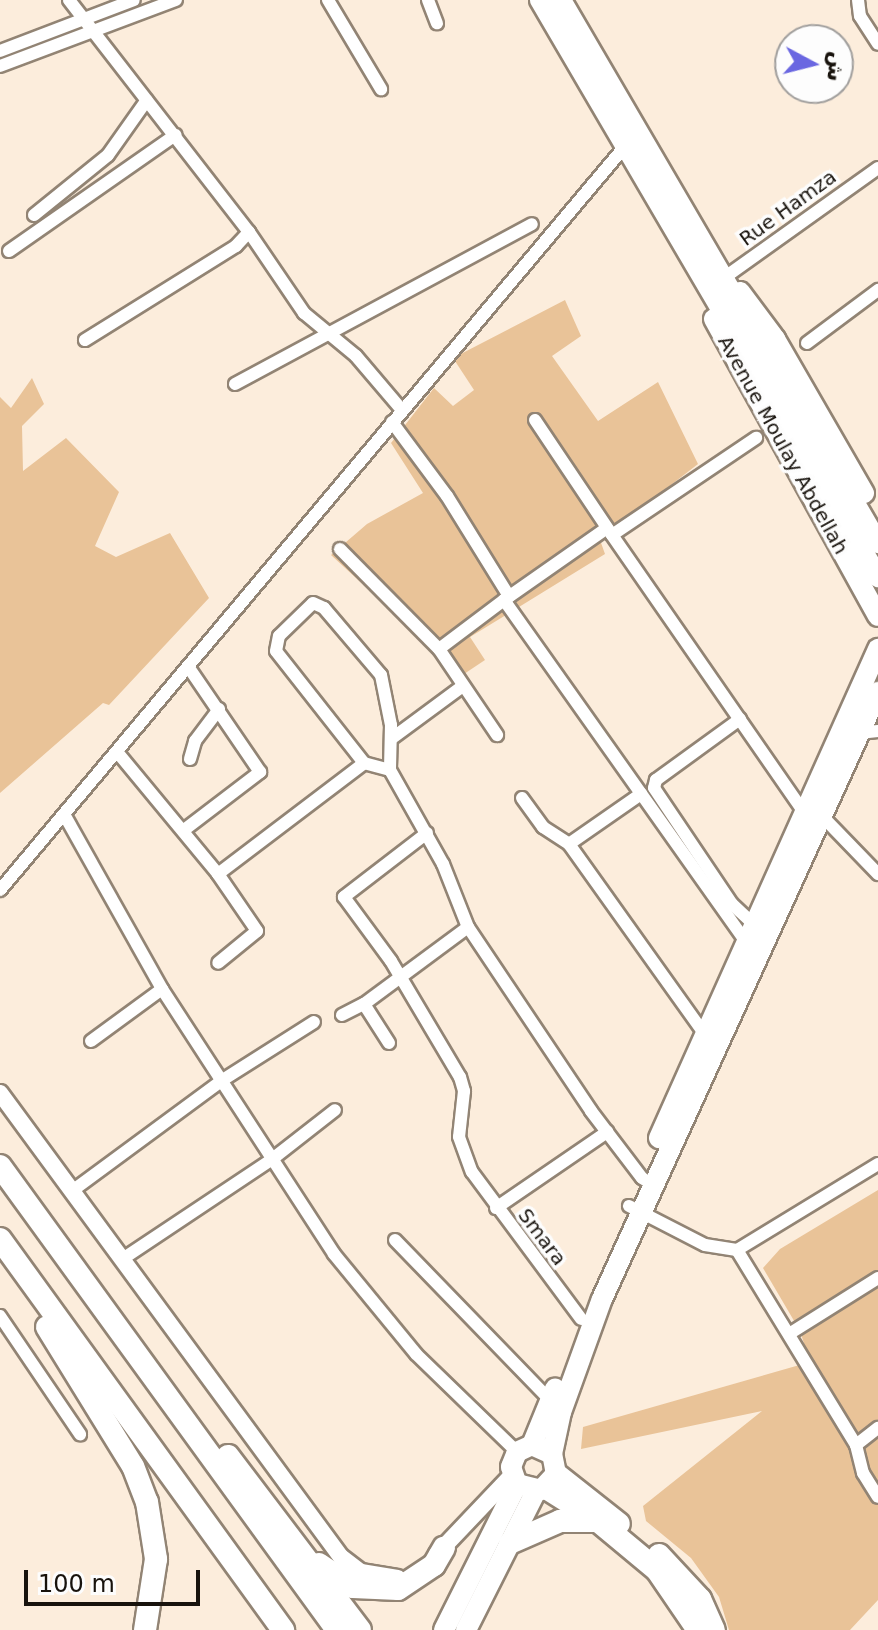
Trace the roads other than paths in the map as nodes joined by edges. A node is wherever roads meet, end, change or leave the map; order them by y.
1 (69, 0) edge
2 (134, 0) edge
3 (173, 0) edge
4 (328, 0) edge
5 (428, 0) edge
6 (540, 0) edge
7 (561, 0) edge
8 (858, 0) edge
9 (85, 20) junction
10 (437, 23) dead end
11 (96, 31) junction
12 (878, 44) edge
13 (0, 51) edge
14 (0, 66) edge
15 (381, 89) dead end
16 (147, 100) junction
17 (175, 135) junction
18 (626, 145) junction
19 (878, 168) edge
20 (34, 215) dead end
21 (532, 224) dead end
22 (249, 232) junction
23 (9, 251) dead end
24 (699, 269) junction
25 (721, 280) junction
26 (878, 290) edge
27 (331, 334) junction
28 (85, 340) dead end
29 (807, 343) dead end
30 (235, 384) dead end
31 (402, 410) junction
32 (535, 420) dead end
33 (392, 422) junction
34 (756, 438) dead end
35 (878, 517) edge
36 (609, 532) junction
37 (878, 543) edge
38 (340, 549) dead end
39 (878, 577) edge
40 (506, 598) junction
41 (878, 616) edge
42 (439, 649) junction
43 (878, 649) edge
44 (189, 668) junction
45 (463, 686) junction
46 (878, 692) edge
47 (219, 709) junction
48 (740, 719) junction
49 (870, 727) edge
50 (497, 735) dead end
51 (391, 739) junction
52 (118, 753) junction
53 (190, 759) dead end
54 (364, 763) junction
55 (390, 770) junction
56 (641, 794) junction
57 (522, 798) dead end
58 (65, 816) junction
59 (815, 818) junction
60 (184, 830) junction
61 (427, 833) junction
62 (569, 844) junction
63 (218, 874) junction
64 (878, 874) edge
65 (0, 890) edge
66 (468, 927) junction
67 (757, 940) junction
68 (218, 963) dead end
69 (399, 978) junction
70 (162, 989) junction
71 (364, 1004) junction
72 (342, 1015) dead end
73 (314, 1022) dead end
74 (706, 1036) junction
75 (91, 1041) dead end
76 (389, 1043) dead end
77 (221, 1081) junction
78 (0, 1093) edge
79 (335, 1110) dead end
80 (607, 1132) junction
81 (271, 1160) junction
82 (878, 1164) edge
83 (0, 1166) edge
84 (647, 1181) junction
85 (72, 1191) junction
86 (496, 1208) junction
87 (635, 1209) junction
88 (0, 1239) edge
89 (395, 1240) dead end
90 (737, 1250) junction
91 (0, 1251) edge
92 (121, 1260) junction
93 (878, 1278) edge
94 (0, 1316) edge
95 (581, 1319) junction
96 (789, 1334) junction
97 (551, 1401) junction
98 (182, 1414) junction
99 (878, 1428) edge
100 (80, 1434) dead end
101 (856, 1445) junction
102 (525, 1449) junction
103 (537, 1477) junction
104 (878, 1497) edge
105 (598, 1521) junction
106 (292, 1542) junction
107 (510, 1543) junction
108 (444, 1548) junction
109 (145, 1630) edge
110 (283, 1630) edge
111 (337, 1630) edge
112 (360, 1630) edge
113 (444, 1630) edge
114 (466, 1630) edge
115 (698, 1630) edge
116 (714, 1630) edge

1 - 9 street
2 - 9 street
3 - 11 street
4 - 15 street
5 - 10 street
6 - 18 main road, Avenue Moulay Abdellah
7 - 25 main road, Avenue Moulay Abdellah
8 - 12 street
9 - 11 street
9 - 13 street
11 - 14 street
11 - 16 street
16 - 17 street
16 - 20 street
17 - 22 street
17 - 23 street
18 - 24 main road, Avenue Moulay Abdellah
18 - 31 street
19 - 25 street, Rue Hamza
21 - 27 street
22 - 27 street
22 - 28 street
24 - 39 main road, Avenue Moulay Abdellah
24 - 41 main road, Avenue Moulay Abdellah
25 - 35 main road, Avenue Moulay Abdellah
25 - 37 main road, Avenue Moulay Abdellah
26 - 29 street
27 - 30 street
27 - 31 street
31 - 33 street
32 - 36 street
33 - 40 street
33 - 44 street
34 - 36 street
36 - 40 street
36 - 48 street
38 - 42 street
40 - 42 street
40 - 56 street
42 - 45 street
43 - 59 main road
44 - 47 street
44 - 52 street
45 - 50 street
45 - 51 street
46 - 49 main road
47 - 53 street
47 - 60 street
48 - 59 street
48 - 67 street
49 - 59 main road
51 - 54 street
51 - 55 street
52 - 58 street
52 - 60 street
54 - 55 street
54 - 63 street
55 - 61 street
56 - 62 street
56 - 67 street
57 - 62 street
58 - 65 street
58 - 70 street
59 - 64 street
59 - 67 main road
60 - 63 street
61 - 66 street
61 - 69 street
62 - 74 street
63 - 68 street
66 - 69 street
66 - 80 street
67 - 74 main road
67 - 84 main road
69 - 71 street
69 - 86 street
70 - 75 street
70 - 77 street
71 - 72 street
71 - 76 street
73 - 77 street
74 - 84 main road
77 - 81 street
77 - 85 street
78 - 85 street
79 - 81 street
80 - 84 street
80 - 86 street, Smara
81 - 92 street
81 - 102 street
82 - 90 street
83 - 98 highway
84 - 87 main road
85 - 92 street
86 - 95 street, Smara
87 - 90 street
87 - 95 main road
87 - 103 main road
88 - 110 highway
89 - 97 street
90 - 96 street
91 - 109 highway
92 - 108 street
93 - 96 street
94 - 100 street
95 - 97 main road
96 - 101 street
97 - 102 main road
98 - 106 highway
98 - 111 highway
99 - 101 street
101 - 104 street
102 - 103 main road
102 - 103 main road
103 - 105 highway
103 - 107 main road
103 - 108 street
103 - 113 main road
103 - 116 highway
105 - 107 highway
105 - 115 highway
106 - 108 highway
106 - 112 highway
107 - 114 main road

